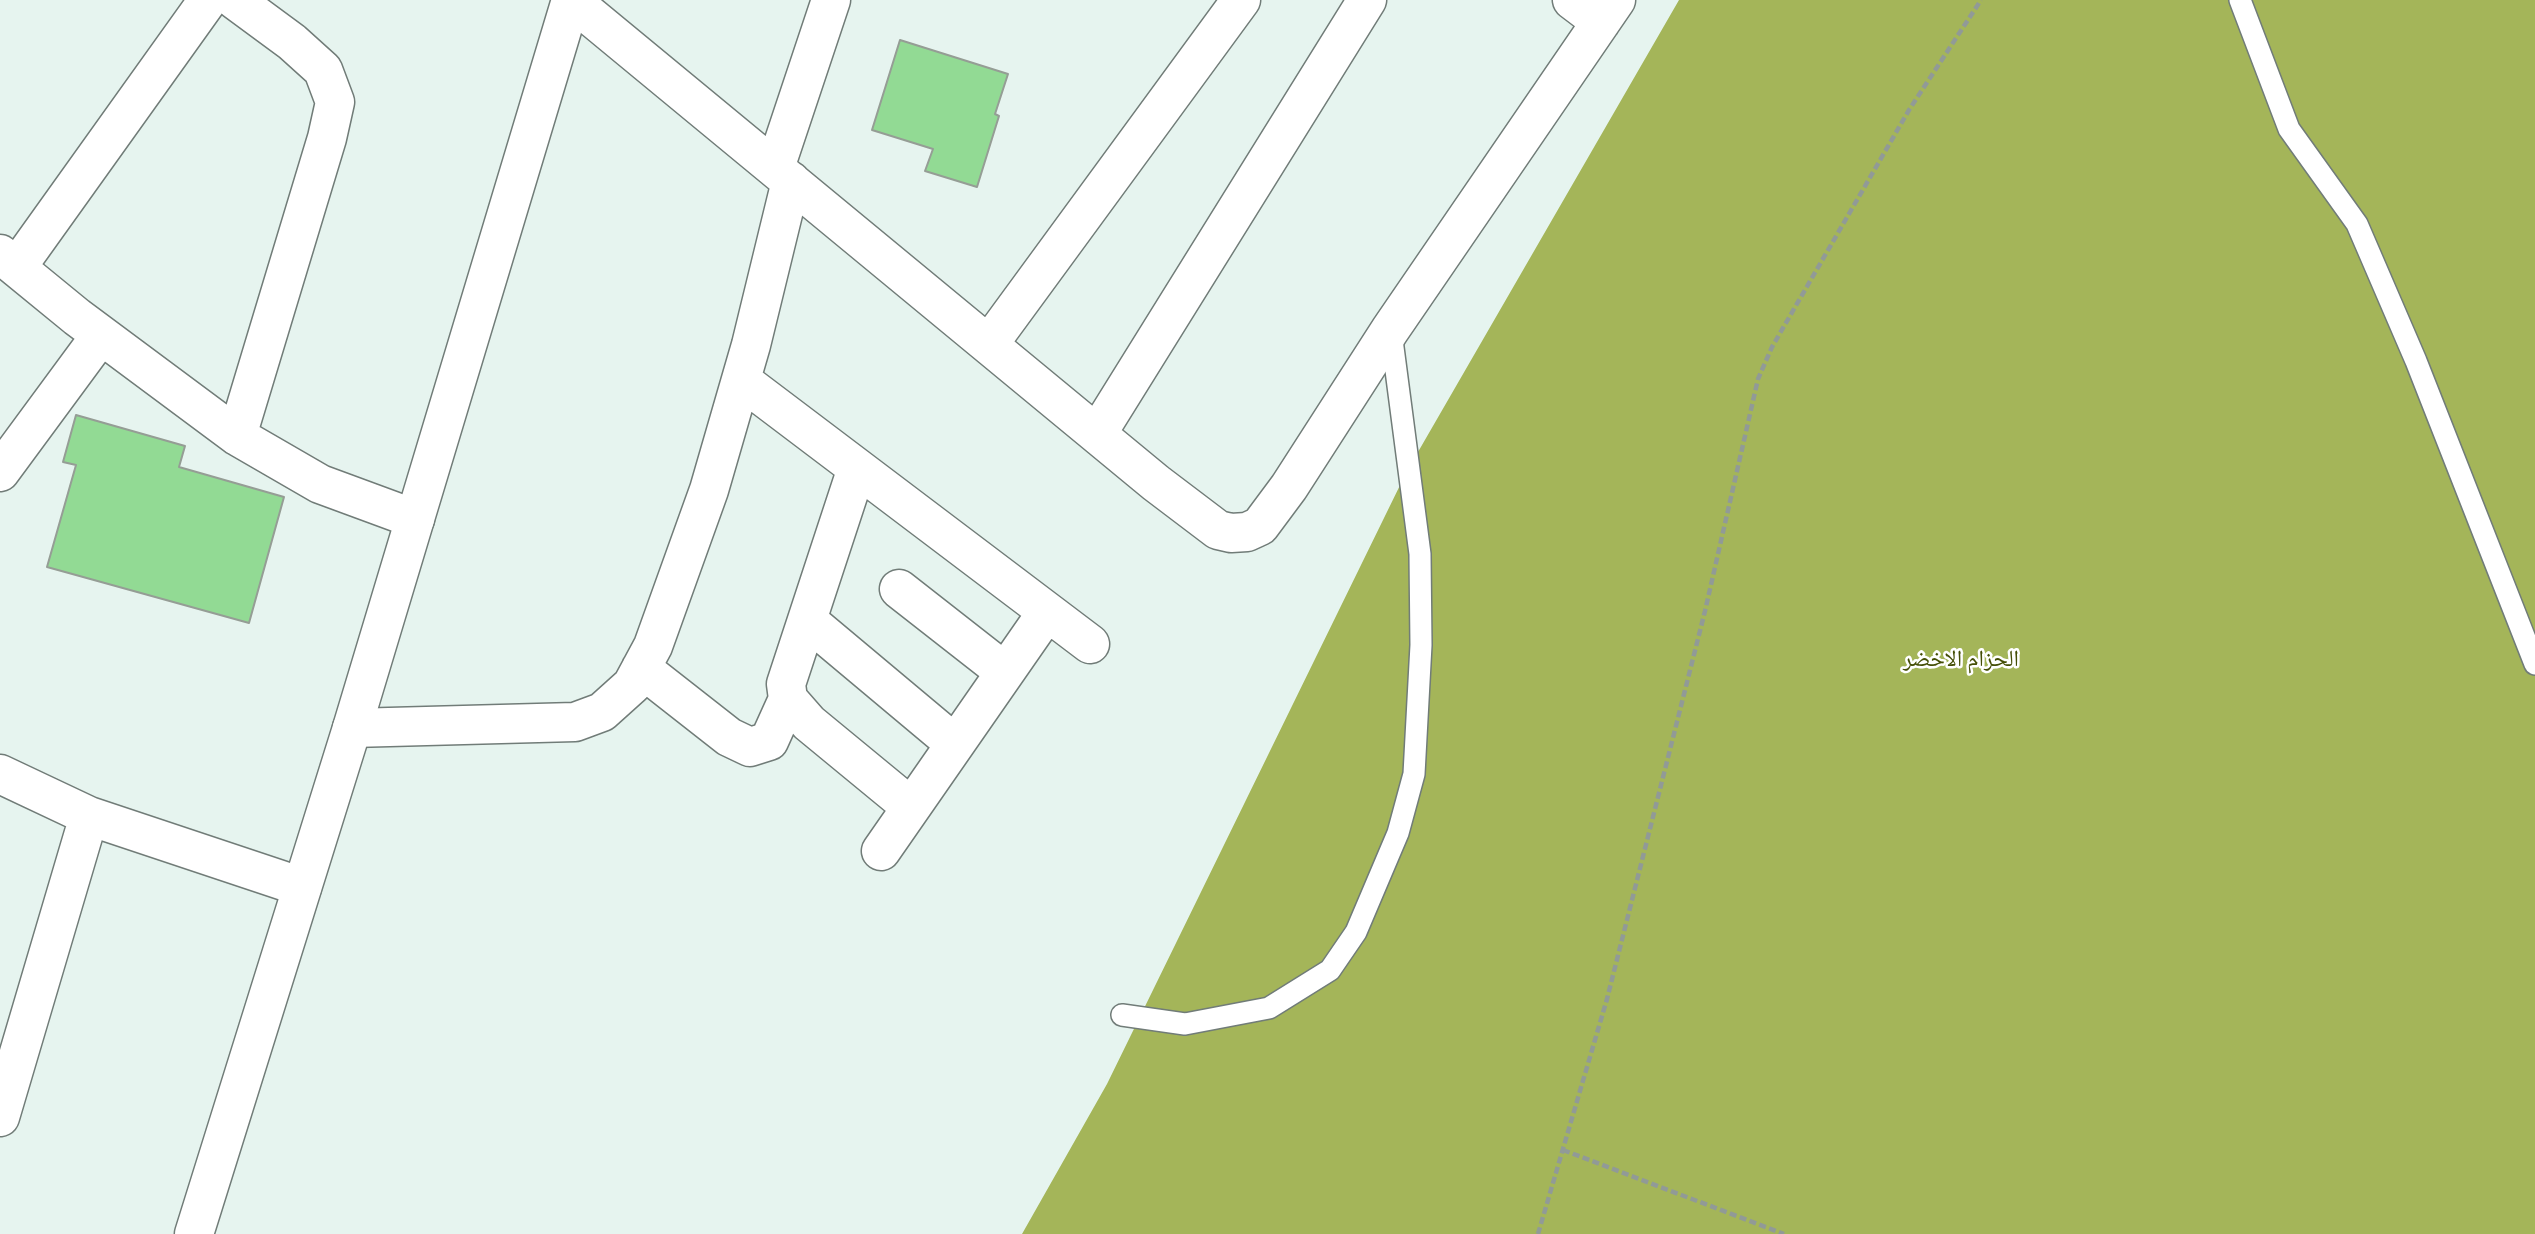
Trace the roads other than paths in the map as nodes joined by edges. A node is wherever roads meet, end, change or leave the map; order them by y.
1 (208, 0) edge
2 (235, 0) edge
3 (571, 0) edge
4 (831, 0) edge
5 (1241, 0) edge
6 (2239, 0) edge
7 (1364, 1) edge
8 (1596, 7) edge
9 (783, 175) junction
10 (8, 261) edge
11 (1390, 330) junction
12 (101, 335) junction
13 (989, 344) junction
14 (741, 380) junction
15 (1097, 434) junction
16 (237, 436) junction
17 (857, 468) junction
18 (0, 472) edge
19 (415, 519) junction
20 (899, 589) dead end
21 (1047, 612) junction
22 (807, 620) junction
23 (1090, 644) dead end
24 (2535, 664) edge
25 (641, 668) junction
26 (1005, 672) junction
27 (788, 699) junction
28 (352, 728) junction
29 (955, 744) junction
30 (0, 774) edge
31 (911, 807) junction
32 (89, 816) junction
33 (881, 851) dead end
34 (302, 887) junction
35 (1122, 1015) dead end
36 (0, 1117) edge
37 (194, 1234) edge

1 - 10 street
2 - 16 street
3 - 9 street
3 - 19 street
4 - 9 street
5 - 13 street
6 - 24 lane
7 - 15 street
8 - 11 street
9 - 13 street
9 - 14 street
10 - 12 street
11 - 15 street
11 - 35 lane
12 - 16 street
12 - 18 street
13 - 15 street
14 - 17 street
14 - 25 street
16 - 19 street
17 - 21 street
17 - 22 street
19 - 28 street
20 - 26 street
21 - 23 street
21 - 26 street
22 - 27 street
22 - 29 street
25 - 27 street
25 - 28 street
26 - 29 street
27 - 31 street
28 - 34 street
29 - 31 street
30 - 32 street
31 - 33 street
32 - 34 street
32 - 36 street
34 - 37 street

